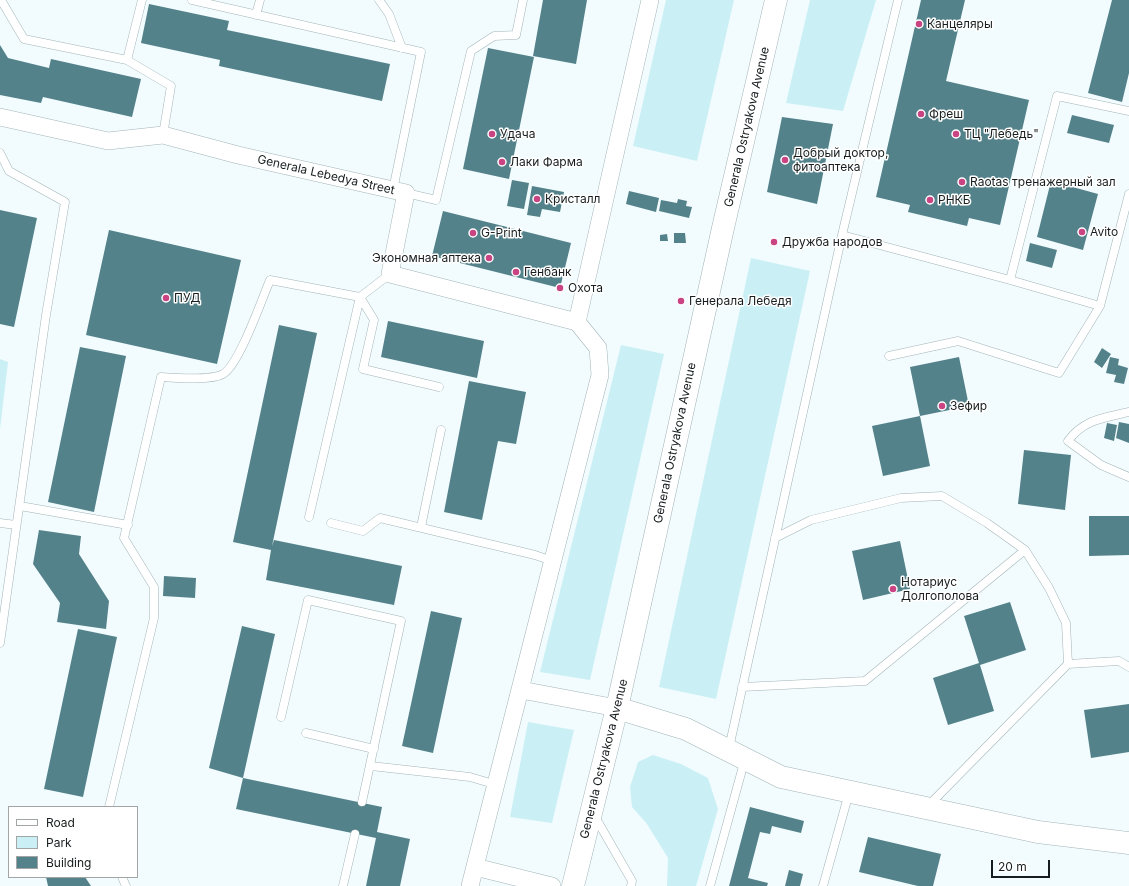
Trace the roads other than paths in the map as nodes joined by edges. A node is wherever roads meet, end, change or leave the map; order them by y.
1 (1, 0) edge
2 (142, 0) edge
3 (192, 0) edge
4 (260, 0) edge
5 (379, 0) edge
6 (523, 0) edge
7 (650, 0) edge
8 (776, 0) edge
9 (898, 0) edge
10 (256, 15) junction
11 (402, 48) junction
12 (127, 60) junction
13 (1129, 111) edge
14 (0, 117) edge
15 (163, 135) junction
16 (0, 153) edge
17 (399, 191) junction
18 (1129, 194) edge
19 (842, 235) junction
20 (390, 274) junction
21 (1010, 280) junction
22 (360, 297) junction
23 (1100, 306) junction
24 (577, 322) junction
25 (889, 356) dead end
26 (439, 387) dead end
27 (1129, 412) edge
28 (441, 430) dead end
29 (1129, 477) edge
30 (20, 506) junction
31 (309, 517) dead end
32 (0, 522) edge
33 (331, 523) dead end
34 (16, 525) junction
35 (128, 525) junction
36 (421, 527) junction
37 (775, 538) junction
38 (1025, 550) junction
39 (552, 561) junction
40 (0, 643) edge
41 (1068, 664) junction
42 (1129, 667) edge
43 (742, 687) junction
44 (521, 690) junction
45 (617, 708) junction
46 (281, 717) dead end
47 (306, 733) dead end
48 (374, 749) junction
49 (737, 754) junction
50 (371, 766) junction
51 (497, 785) junction
52 (850, 792) junction
53 (362, 802) dead end
54 (110, 806) edge
55 (926, 808) junction
56 (592, 811) junction
57 (355, 834) dead end
58 (1129, 842) edge
59 (474, 867) junction
60 (343, 886) edge
61 (470, 886) edge
62 (552, 886) edge
63 (573, 886) edge
64 (631, 886) edge
65 (710, 886) edge
66 (823, 886) edge

1 - 12 lane
2 - 12 lane
3 - 10 lane
4 - 10 lane
5 - 11 lane
6 - 17 lane
7 - 24 street
8 - 45 main road, Generala Ostryakova Avenue
9 - 19 lane
10 - 11 lane
11 - 17 lane
12 - 15 lane
13 - 21 lane
14 - 15 street, Generala Lebedya Street
15 - 17 street, Generala Lebedya Street
16 - 30 lane
17 - 20 street, Generala Lebedya Street
18 - 23 lane
19 - 21 lane
19 - 37 lane
20 - 22 lane
20 - 24 street
21 - 23 lane
22 - 26 lane
22 - 31 lane
22 - 35 lane
23 - 25 lane
24 - 39 street
27 - 29 lane
28 - 36 lane
30 - 34 lane
30 - 35 lane
32 - 34 lane
33 - 36 lane
34 - 40 lane
35 - 54 lane
36 - 39 lane
37 - 38 lane
37 - 43 lane
38 - 41 lane
38 - 43 lane
39 - 44 street
41 - 42 lane
41 - 55 lane
43 - 49 lane
44 - 45 street
44 - 51 street
45 - 49 main road
45 - 56 main road, Generala Ostryakova Avenue
46 - 48 lane
47 - 48 lane
48 - 50 lane
49 - 52 main road
49 - 65 lane
50 - 51 lane
50 - 53 lane
51 - 59 street
52 - 55 main road
52 - 66 lane
55 - 58 main road
56 - 63 main road, Generala Ostryakova Avenue
56 - 64 lane
57 - 60 lane
59 - 61 street
59 - 62 street

